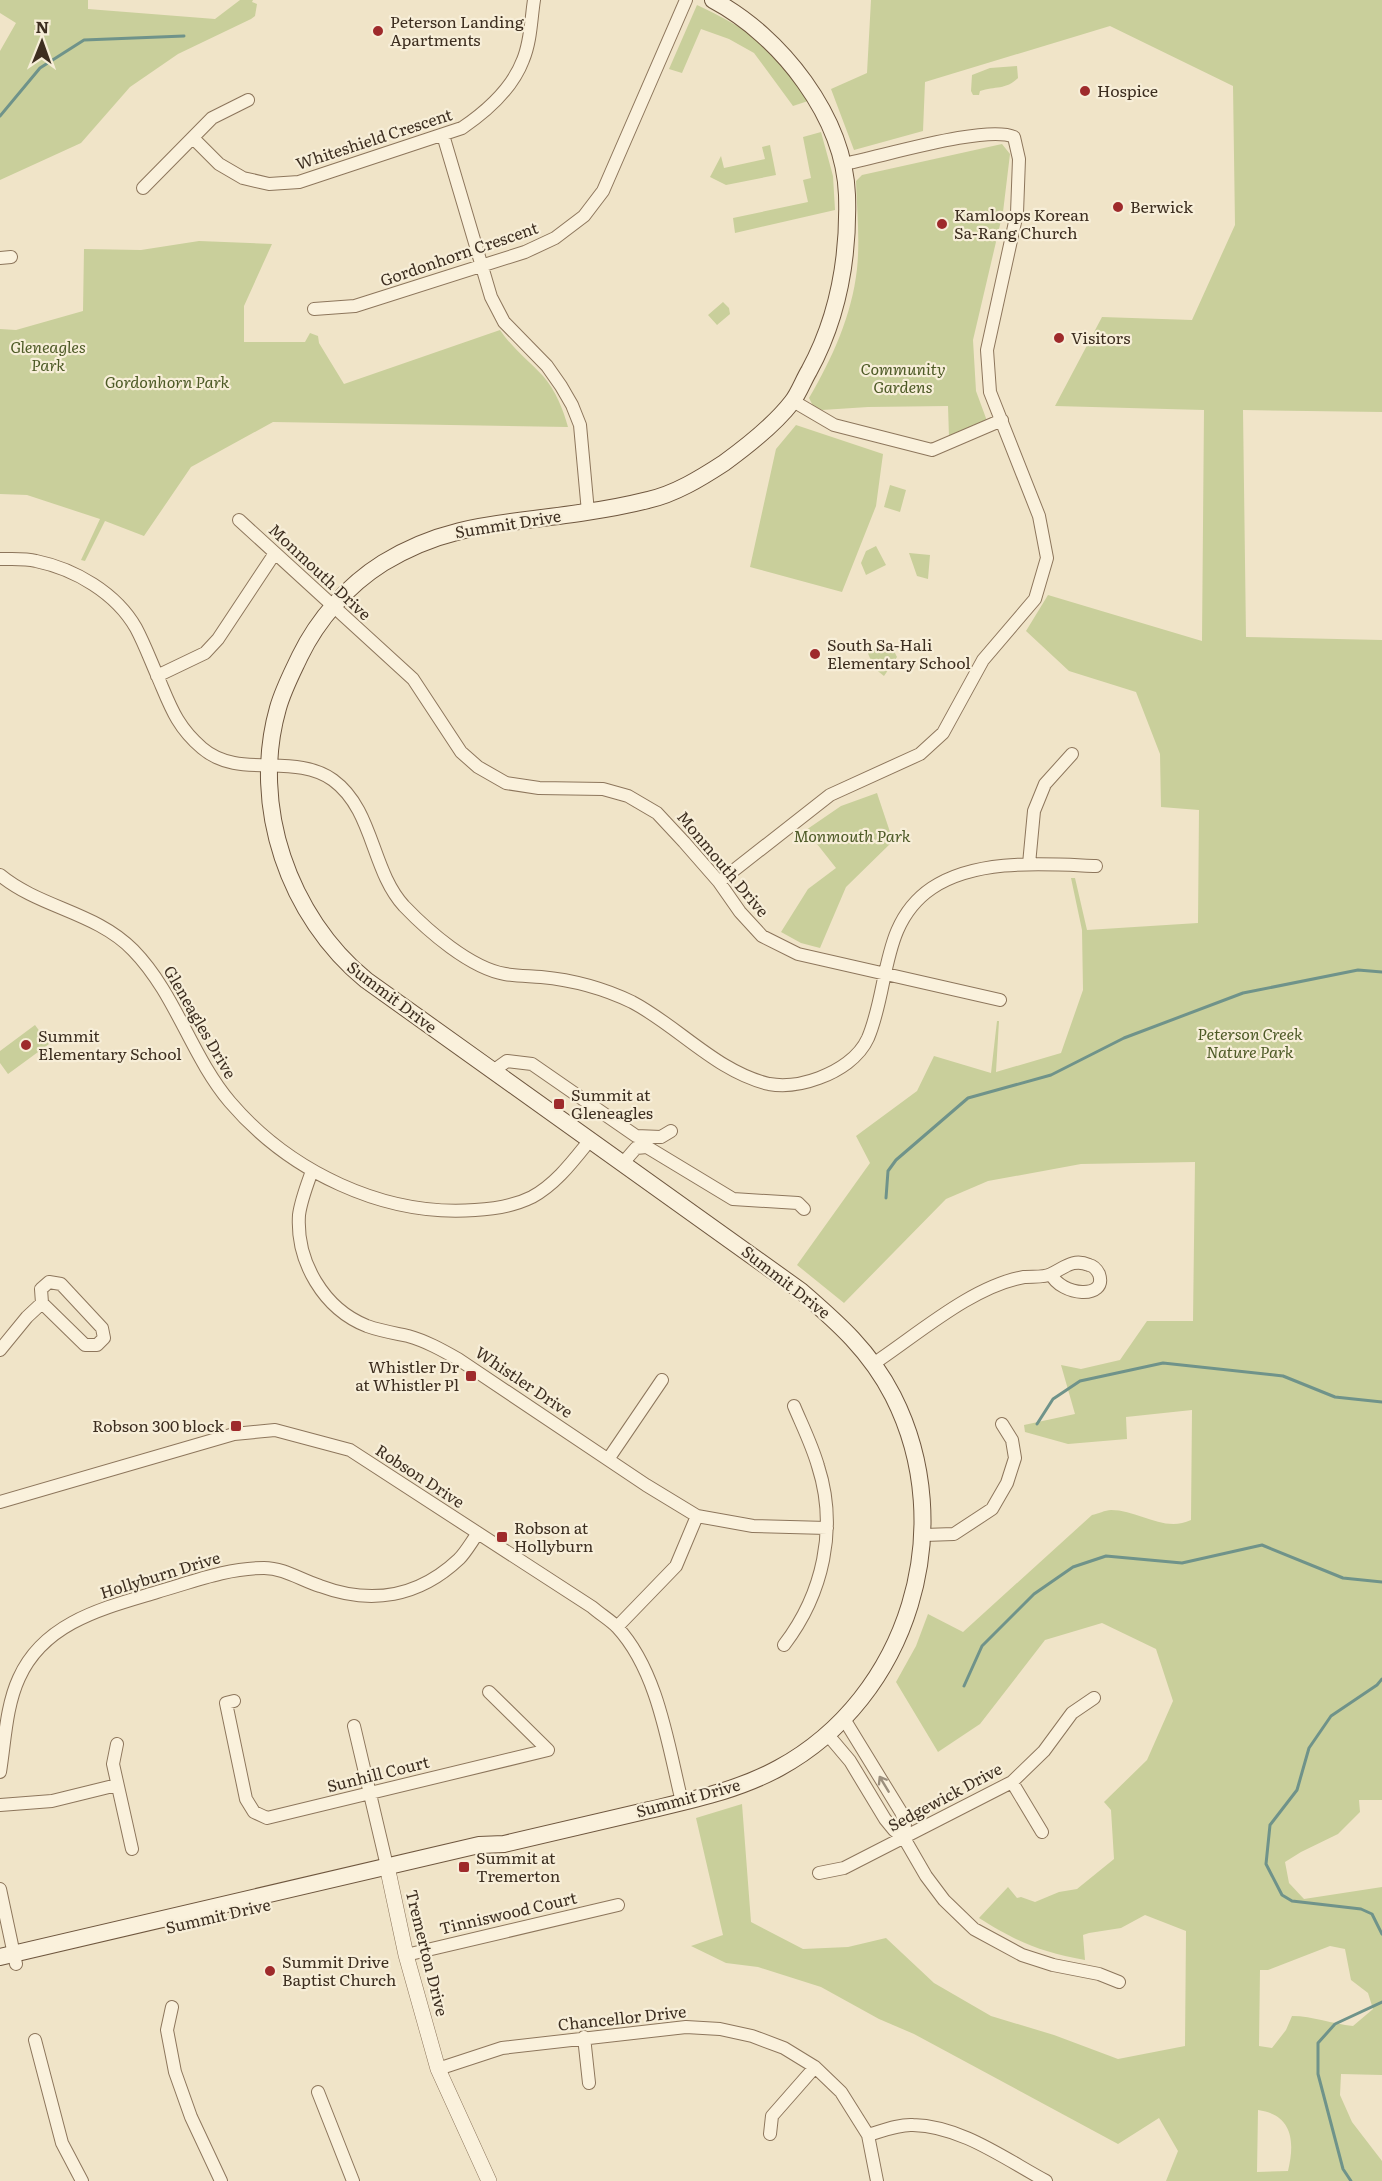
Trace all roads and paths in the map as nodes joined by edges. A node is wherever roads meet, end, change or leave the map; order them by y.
1 (534, 0) edge
2 (686, 0) edge
3 (713, 0) edge
4 (248, 100) dead end
5 (442, 135) junction
6 (194, 138) junction
7 (843, 164) junction
8 (143, 188) dead end
9 (481, 266) junction
10 (314, 309) dead end
11 (793, 401) junction
12 (1002, 420) junction
13 (588, 512) junction
14 (239, 520) dead end
15 (275, 553) junction
16 (0, 559) edge
17 (333, 606) junction
18 (157, 676) junction
19 (1072, 754) dead end
20 (269, 765) junction
21 (1029, 864) junction
22 (1095, 866) dead end
23 (0, 875) edge
24 (719, 882) junction
25 (885, 975) junction
26 (1000, 1000) dead end
27 (493, 1071) junction
28 (671, 1131) dead end
29 (590, 1140) junction
30 (623, 1163) junction
31 (312, 1171) junction
32 (804, 1209) dead end
33 (1051, 1275) dead end
34 (42, 1303) junction
35 (0, 1350) edge
36 (873, 1364) junction
37 (662, 1380) dead end
38 (794, 1406) dead end
39 (1002, 1424) dead end
40 (609, 1458) junction
41 (0, 1502) edge
42 (697, 1516) junction
43 (827, 1528) junction
44 (477, 1533) junction
45 (924, 1535) junction
46 (617, 1627) junction
47 (784, 1645) dead end
48 (489, 1692) dead end
49 (1094, 1698) dead end
50 (234, 1701) dead end
51 (4, 1711) edge
52 (844, 1719) junction
53 (354, 1726) dead end
54 (828, 1735) junction
55 (117, 1744) dead end
56 (0, 1772) edge
57 (1012, 1782) junction
58 (117, 1785) junction
59 (370, 1793) junction
60 (682, 1802) junction
61 (0, 1804) edge
62 (1042, 1832) dead end
63 (904, 1838) junction
64 (132, 1850) dead end
65 (388, 1872) junction
66 (819, 1873) dead end
67 (0, 1889) edge
68 (618, 1905) dead end
69 (406, 1954) junction
70 (7, 1961) edge
71 (1119, 1982) dead end
72 (172, 2007) dead end
73 (584, 2037) junction
74 (35, 2040) dead end
75 (815, 2067) junction
76 (438, 2070) junction
77 (589, 2083) dead end
78 (318, 2092) dead end
79 (770, 2134) dead end
80 (868, 2134) junction
81 (82, 2181) edge
82 (221, 2181) edge
83 (353, 2181) edge
84 (489, 2181) edge
85 (877, 2181) edge
86 (1046, 2181) edge

1 - 5 street, Whiteshield Crescent
2 - 9 street, Gordonhorn Crescent
3 - 7 main road, Summit Drive
4 - 6 street
5 - 6 street, Whiteshield Crescent
5 - 9 street
6 - 8 street
7 - 11 main road, Summit Drive
7 - 12 street
9 - 10 street, Gordonhorn Crescent
9 - 13 street
11 - 12 street
11 - 13 main road, Summit Drive
12 - 24 street
13 - 17 main road, Summit Drive
14 - 15 street, Monmouth Drive
15 - 17 street, Monmouth Drive
15 - 18 street
16 - 18 street
17 - 20 main road, Summit Drive
17 - 24 street, Monmouth Drive
18 - 20 street
19 - 21 street
20 - 25 street
20 - 27 main road, Summit Drive
21 - 22 street
21 - 25 street
23 - 31 street, Gleneagles Drive
24 - 25 street, Monmouth Drive
25 - 26 street, Monmouth Drive
27 - 28 street
27 - 29 main road, Summit Drive
29 - 30 main road, Summit Drive
29 - 31 street, Gleneagles Drive
30 - 32 street
30 - 36 main road, Summit Drive
31 - 40 street, Whistler Drive
33 - 36 street
34 - 34 street
34 - 35 street
36 - 45 main road, Summit Drive
37 - 40 street
38 - 43 street
39 - 45 street
40 - 42 street, Whistler Drive
41 - 44 street, Robson Drive
42 - 43 street, Whistler Drive
42 - 46 street
43 - 47 street
44 - 46 street, Robson Drive
44 - 51 street, Hollyburn Drive
45 - 52 main road, Summit Drive
46 - 60 street, Robson Drive
48 - 59 street, Sunhill Court
49 - 57 street, Sedgewick Drive
50 - 59 street, Sunhill Court
51 - 56 street, Hollyburn Drive
52 - 54 main road, Summit Drive
63 -> 52 street
53 - 59 street, Tremerton Drive
54 - 60 main road, Summit Drive
54 - 63 street
55 - 58 street
57 - 62 street
57 - 63 street, Sedgewick Drive
58 - 61 street
58 - 64 street
59 - 65 street, Tremerton Drive
60 - 65 main road, Summit Drive
63 - 66 street, Sedgewick Drive
63 - 71 street
65 - 69 street, Tremerton Drive
65 - 70 main road, Summit Drive
67 - 70 street
68 - 69 street, Tinniswood Court
69 - 76 street, Tremerton Drive
72 - 82 street
73 - 75 street, Chancellor Drive
73 - 76 street, Chancellor Drive
73 - 77 street
74 - 81 street
75 - 79 street
75 - 80 street, Chancellor Drive
76 - 84 street, Tremerton Drive
78 - 83 street
80 - 85 street, Chancellor Drive
80 - 86 street

